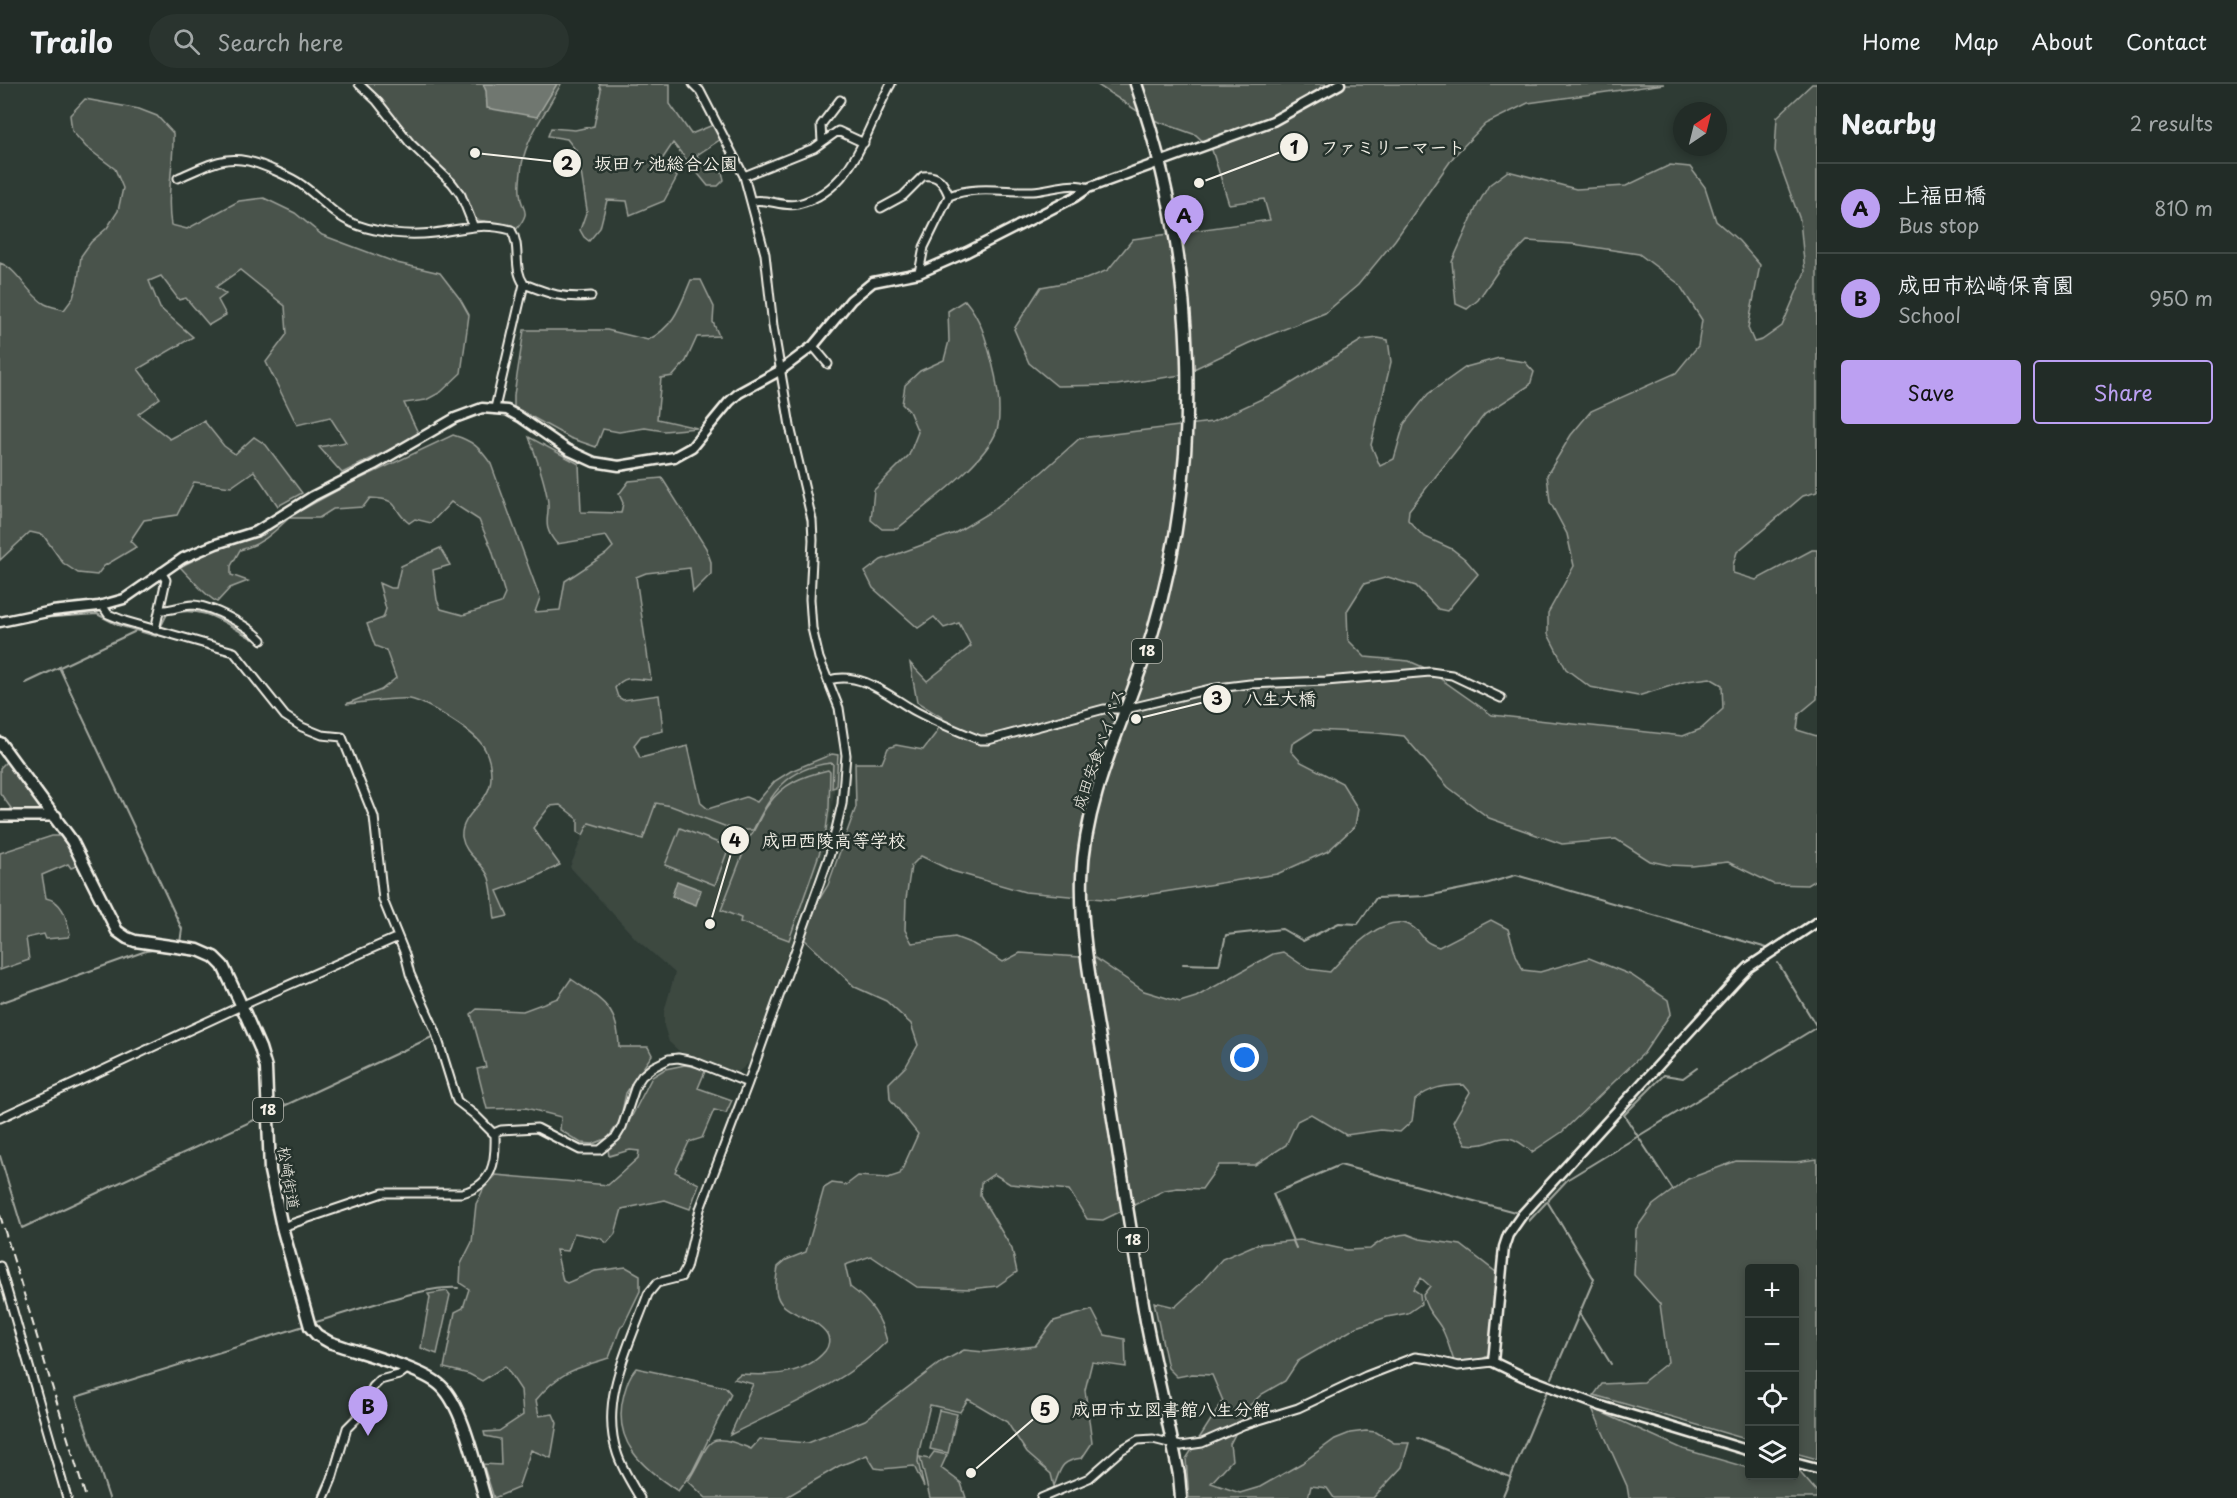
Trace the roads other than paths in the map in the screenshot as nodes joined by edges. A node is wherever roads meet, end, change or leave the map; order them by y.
1 (359, 84) edge
2 (693, 84) edge
3 (891, 84) edge
4 (1136, 84) edge
5 (1340, 84) edge
6 (840, 100) dead end
7 (822, 142) junction
8 (864, 143) junction
9 (1160, 161) junction
10 (744, 176) junction
11 (178, 178) dead end
12 (1088, 188) junction
13 (949, 196) junction
14 (753, 201) junction
15 (881, 208) dead end
16 (473, 225) junction
17 (919, 273) junction
18 (524, 284) junction
19 (591, 296) dead end
20 (813, 346) junction
21 (828, 364) dead end
22 (781, 370) junction
23 (495, 408) junction
24 (161, 572) junction
25 (102, 605) junction
26 (160, 610) junction
27 (0, 622) edge
28 (155, 630) junction
29 (262, 639) dead end
30 (829, 680) junction
31 (1501, 698) dead end
32 (1126, 709) junction
33 (0, 743) edge
34 (0, 816) edge
35 (56, 816) junction
36 (1817, 922) edge
37 (398, 937) junction
38 (241, 1006) junction
39 (748, 1083) junction
40 (0, 1118) edge
41 (494, 1132) junction
42 (282, 1227) junction
43 (0, 1266) edge
44 (1493, 1362) junction
45 (407, 1369) junction
46 (1172, 1442) junction
47 (1745, 1450) edge
48 (1799, 1464) edge
49 (1817, 1469) edge
50 (67, 1498) edge
51 (324, 1498) edge
52 (485, 1498) edge
53 (640, 1498) edge
54 (1041, 1498) edge
55 (1181, 1498) edge

1 - 16 street
2 - 10 street
3 - 8 street
4 - 9 main road, 成田安食バイパス / 18
5 - 9 street
6 - 7 street
7 - 8 street
7 - 10 street
8 - 14 street
9 - 12 street
9 - 32 main road, 成田安食バイパス / 18
10 - 14 street
11 - 16 street
12 - 13 street
12 - 17 street
13 - 15 street
13 - 17 street
14 - 22 street
16 - 18 street
17 - 20 street
18 - 19 street
18 - 23 street
20 - 21 street
20 - 22 street
22 - 23 street
22 - 30 street
23 - 24 street
24 - 25 street
24 - 26 street
25 - 27 street
25 - 28 street
26 - 28 street
26 - 29 street
28 - 37 street
30 - 32 street
30 - 39 street
31 - 32 street
32 - 46 main road, 成田安食バイパス / 18
33 - 35 main road, 松崎街道 / 18
34 - 35 main road
35 - 38 main road, 松崎街道 / 18
36 - 44 street
37 - 38 street
37 - 41 street
38 - 40 street
38 - 42 main road, 松崎街道 / 18
39 - 41 street
39 - 53 street
41 - 42 street
42 - 45 main road, 松崎街道 / 18
43 - 50 street
44 - 46 street
44 - 47 street
45 - 51 street
45 - 52 main road, 松崎街道 / 18
46 - 54 street
46 - 55 main road, 成田安食バイパス / 18
48 - 49 street

